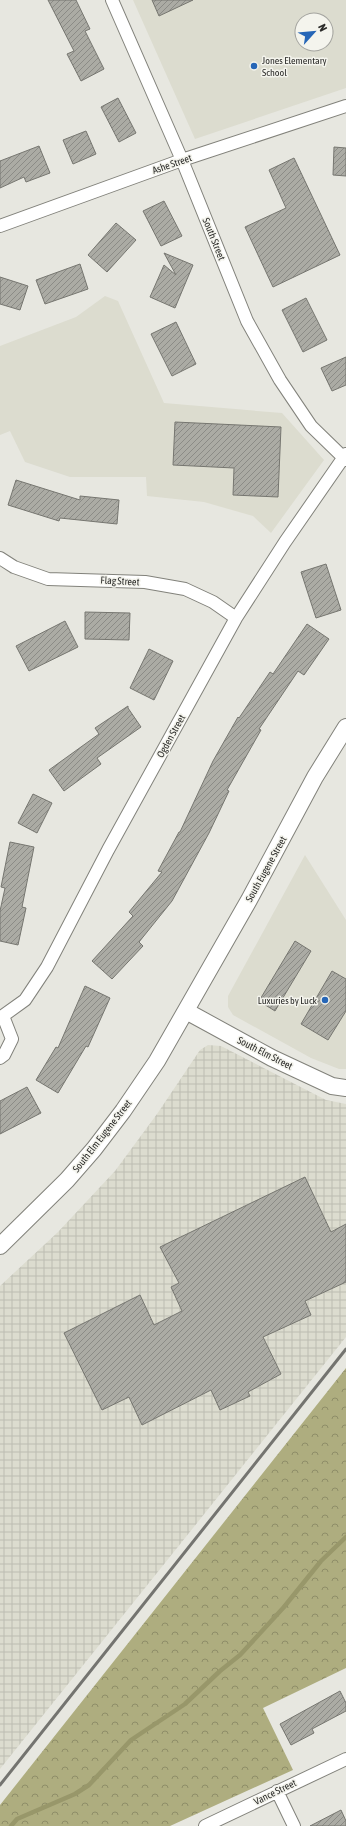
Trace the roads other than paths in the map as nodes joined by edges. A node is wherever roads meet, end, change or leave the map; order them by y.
1 (112, 0) edge
2 (346, 106) edge
3 (182, 160) junction
4 (0, 226) edge
5 (345, 457) edge
6 (0, 558) edge
7 (236, 618) junction
8 (346, 727) edge
9 (186, 1011) junction
10 (1, 1017) edge
11 (0, 1058) edge
12 (346, 1088) edge
13 (0, 1246) edge
14 (346, 1759) edge
15 (277, 1791) junction
16 (205, 1826) edge
17 (294, 1826) edge

1 - 3 street, South Street
2 - 3 street, Ashe Street
3 - 4 street, Ashe Street
3 - 5 street, South Street
5 - 7 street, Ogden Street
6 - 7 street, Flag Street
7 - 10 street, Ogden Street
8 - 9 main road, South Eugene Street
9 - 12 main road, South Elm Street
9 - 13 main road, South Elm Eugene Street
10 - 11 street
14 - 15 street, Vance Street
15 - 16 street, Vance Street
15 - 17 street

